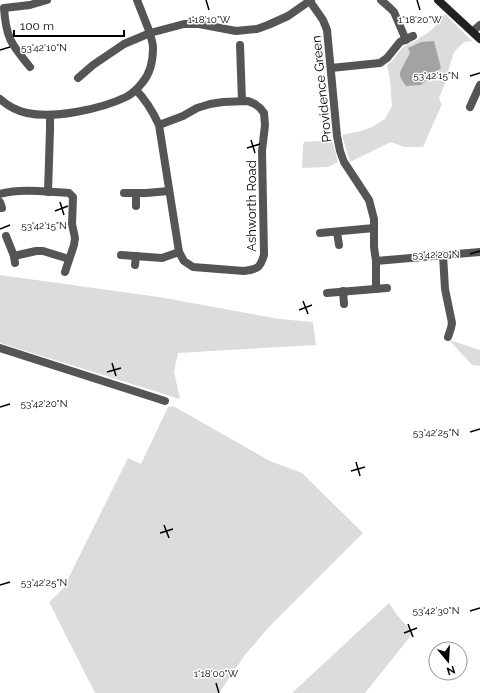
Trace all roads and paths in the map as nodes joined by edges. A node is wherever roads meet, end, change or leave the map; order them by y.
1 (46, 0) edge
2 (137, 0) edge
3 (310, 0) edge
4 (381, 0) edge
5 (438, 0) edge
6 (480, 25) edge
7 (472, 31) junction
8 (150, 33) junction
9 (480, 39) edge
10 (240, 44) dead end
11 (30, 68) dead end
12 (331, 68) junction
13 (78, 78) dead end
14 (480, 85) edge
15 (136, 90) junction
16 (0, 99) edge
17 (242, 101) junction
18 (474, 104) edge
19 (50, 115) junction
20 (159, 125) junction
21 (169, 191) junction
22 (48, 192) junction
23 (124, 193) dead end
24 (0, 194) edge
25 (136, 194) junction
26 (136, 206) dead end
27 (374, 228) junction
28 (337, 232) junction
29 (320, 233) dead end
30 (6, 236) dead end
31 (339, 245) dead end
32 (179, 252) junction
33 (480, 252) edge
34 (121, 255) dead end
35 (443, 255) junction
36 (136, 256) junction
37 (69, 259) junction
38 (376, 261) junction
39 (135, 265) dead end
40 (65, 272) dead end
41 (387, 288) dead end
42 (376, 289) junction
43 (343, 292) junction
44 (327, 293) dead end
45 (344, 304) dead end
46 (448, 337) dead end
47 (0, 348) edge
48 (165, 401) dead end

1 - 11 street
2 - 8 street
3 - 8 street
3 - 12 street, Providence Green
4 - 12 street
5 - 7 street
6 - 7 street
7 - 9 street
8 - 13 street
8 - 15 street
10 - 17 street
12 - 27 street, Providence Green
14 - 18 street
15 - 19 street
15 - 20 street
16 - 19 street
17 - 20 street, Ashworth Road
17 - 32 street, Ashworth Road
19 - 22 street
20 - 21 street
21 - 25 street
21 - 32 street
22 - 24 street
22 - 37 street
23 - 25 street
25 - 26 street
27 - 28 street
27 - 38 street, Providence Green
28 - 29 street
28 - 31 street
30 - 37 street
32 - 36 street
33 - 35 street
34 - 36 street
35 - 38 street
35 - 46 street
36 - 39 street
37 - 40 street
38 - 42 street, Providence Green
41 - 42 street
42 - 43 street
43 - 44 street
43 - 45 street
47 - 48 street

